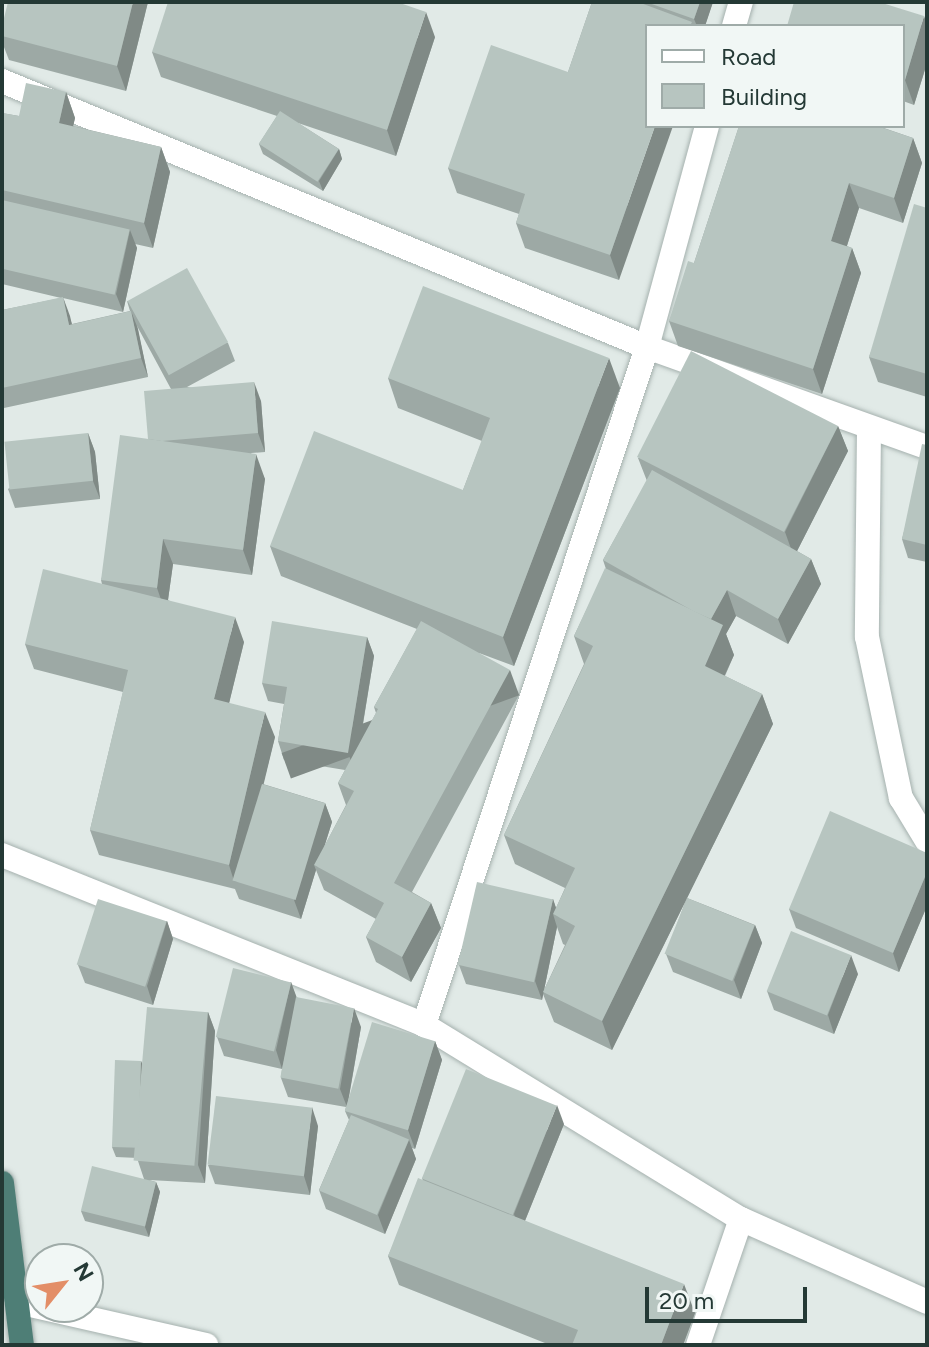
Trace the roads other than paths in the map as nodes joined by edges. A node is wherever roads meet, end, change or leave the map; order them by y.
1 (741, 2) edge
2 (735, 24) edge
3 (2, 81) edge
4 (706, 128) edge
5 (647, 347) junction
6 (869, 429) junction
7 (927, 447) edge
8 (927, 841) edge
9 (2, 855) edge
10 (424, 1025) junction
11 (2, 1183) edge
12 (741, 1219) junction
13 (17, 1302) junction
14 (927, 1302) edge
15 (22, 1345) edge
16 (206, 1345) edge
17 (698, 1345) edge

1 - 2 street
3 - 5 street
4 - 5 street
5 - 6 street
5 - 10 street
6 - 7 street
6 - 8 street
9 - 10 street
10 - 12 street
11 - 13 highway
12 - 14 street
12 - 17 street
13 - 15 highway
13 - 16 street

